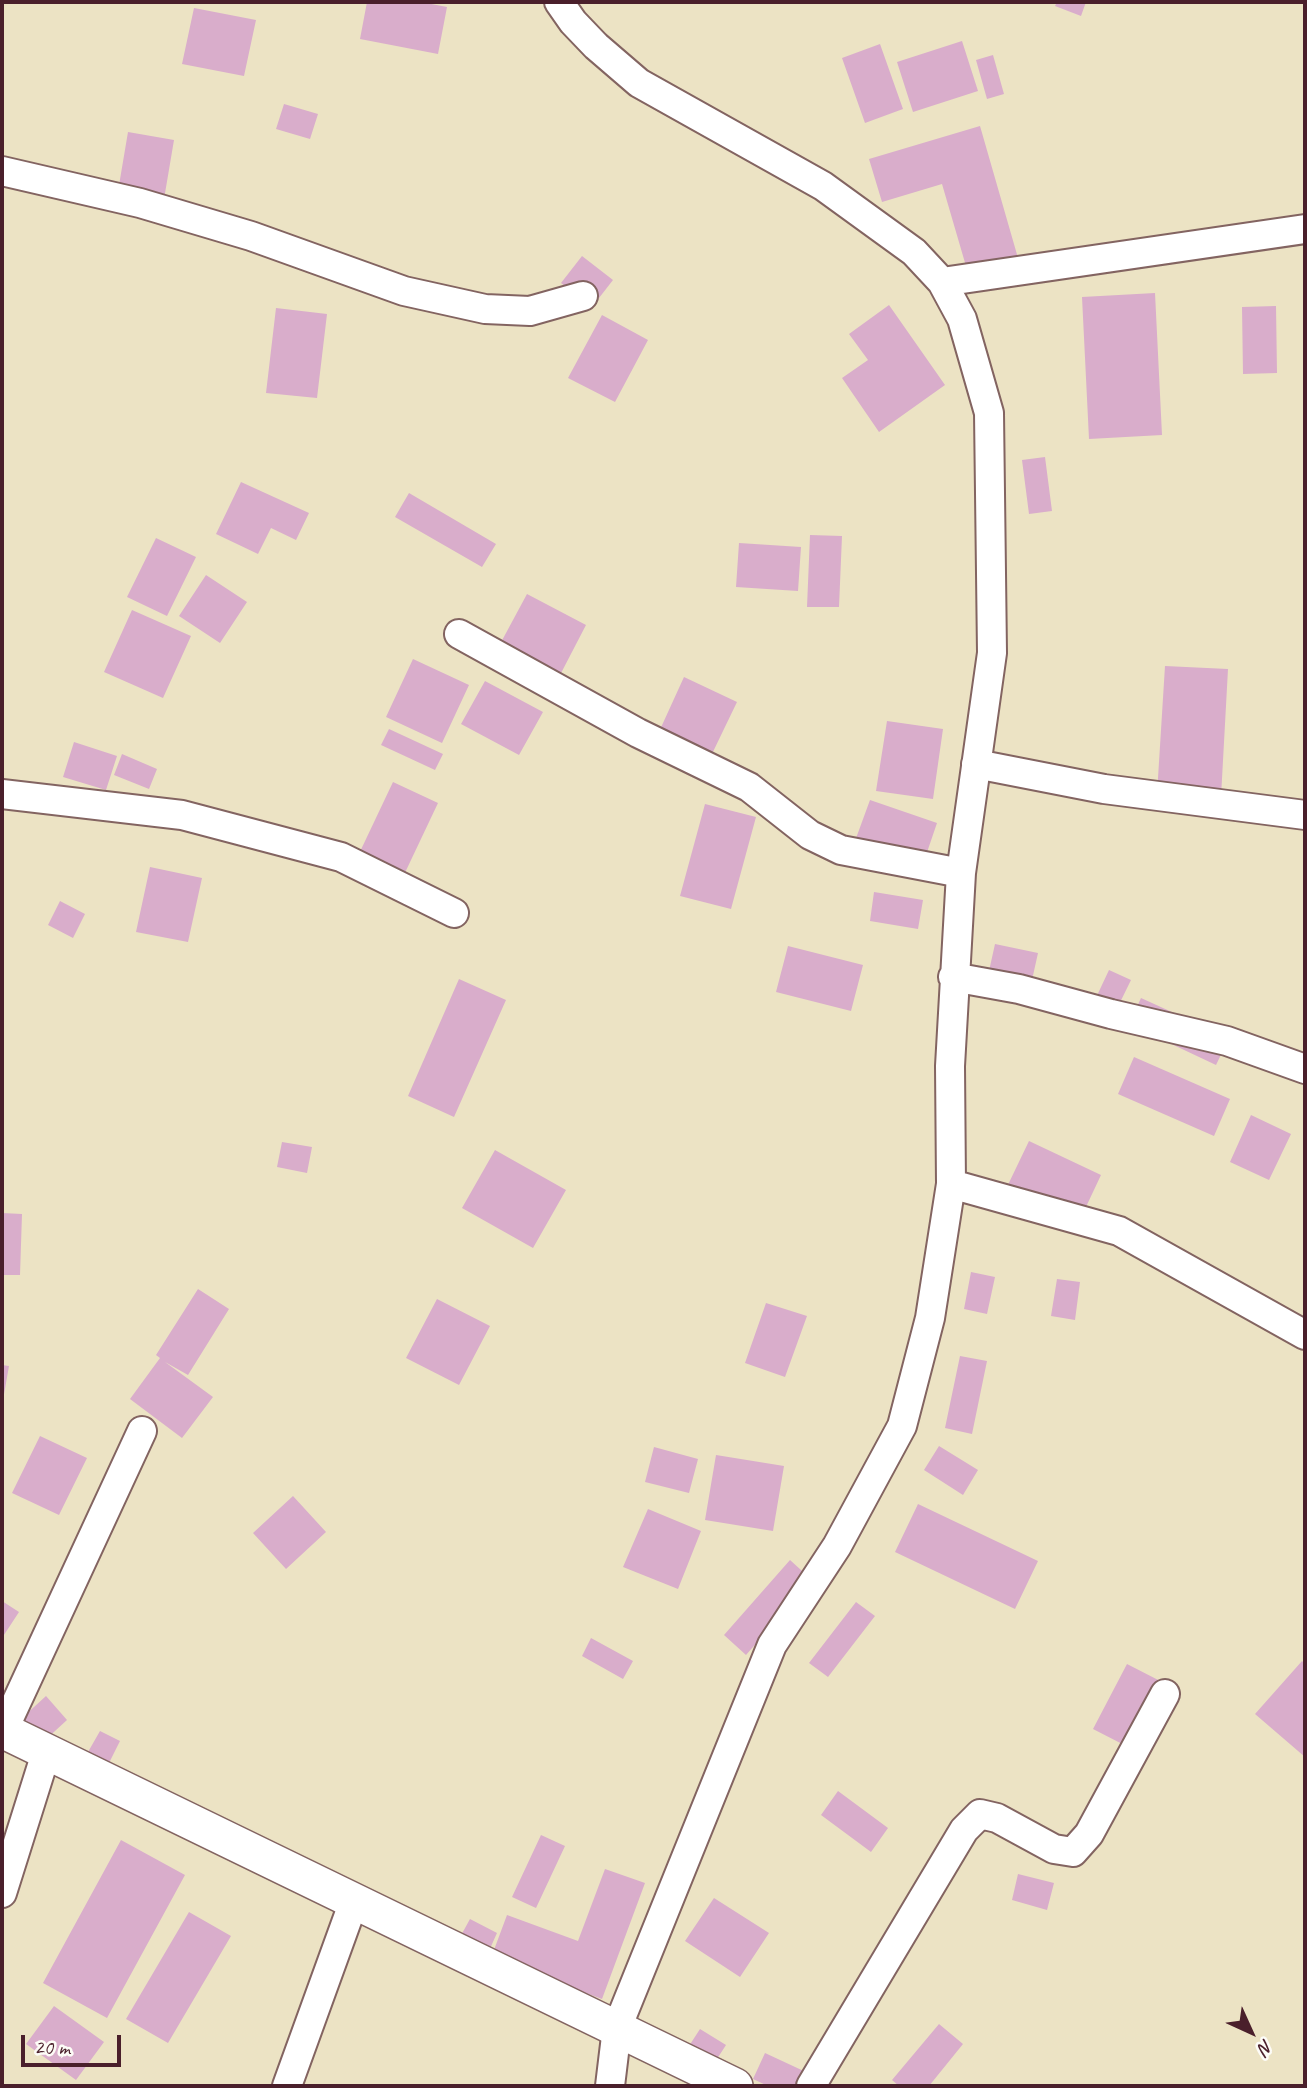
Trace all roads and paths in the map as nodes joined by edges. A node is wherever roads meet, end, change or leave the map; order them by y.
1 (556, 3) edge
2 (2, 171) edge
3 (1305, 229) edge
4 (942, 282) junction
5 (583, 296) dead end
6 (459, 634) dead end
7 (976, 764) junction
8 (2, 794) edge
9 (1305, 816) edge
10 (961, 873) junction
11 (453, 914) dead end
12 (953, 977) junction
13 (1305, 1069) edge
14 (951, 1184) junction
15 (1305, 1335) edge
16 (142, 1432) dead end
17 (1164, 1694) dead end
18 (3, 1730) edge
19 (46, 1753) junction
20 (2, 1893) edge
21 (354, 1901) junction
22 (617, 2028) junction
23 (287, 2086) edge
24 (610, 2086) edge
25 (735, 2086) edge
26 (811, 2086) edge

1 - 4 street
2 - 5 street
3 - 4 street
4 - 7 street
6 - 10 street
7 - 9 street
7 - 10 street
8 - 11 street
10 - 12 street
12 - 13 street
12 - 14 street
14 - 15 street
14 - 22 street
16 - 18 street
17 - 26 street
18 - 19 street
19 - 20 street
19 - 21 street
21 - 22 street
21 - 23 street
22 - 24 street
22 - 25 street

